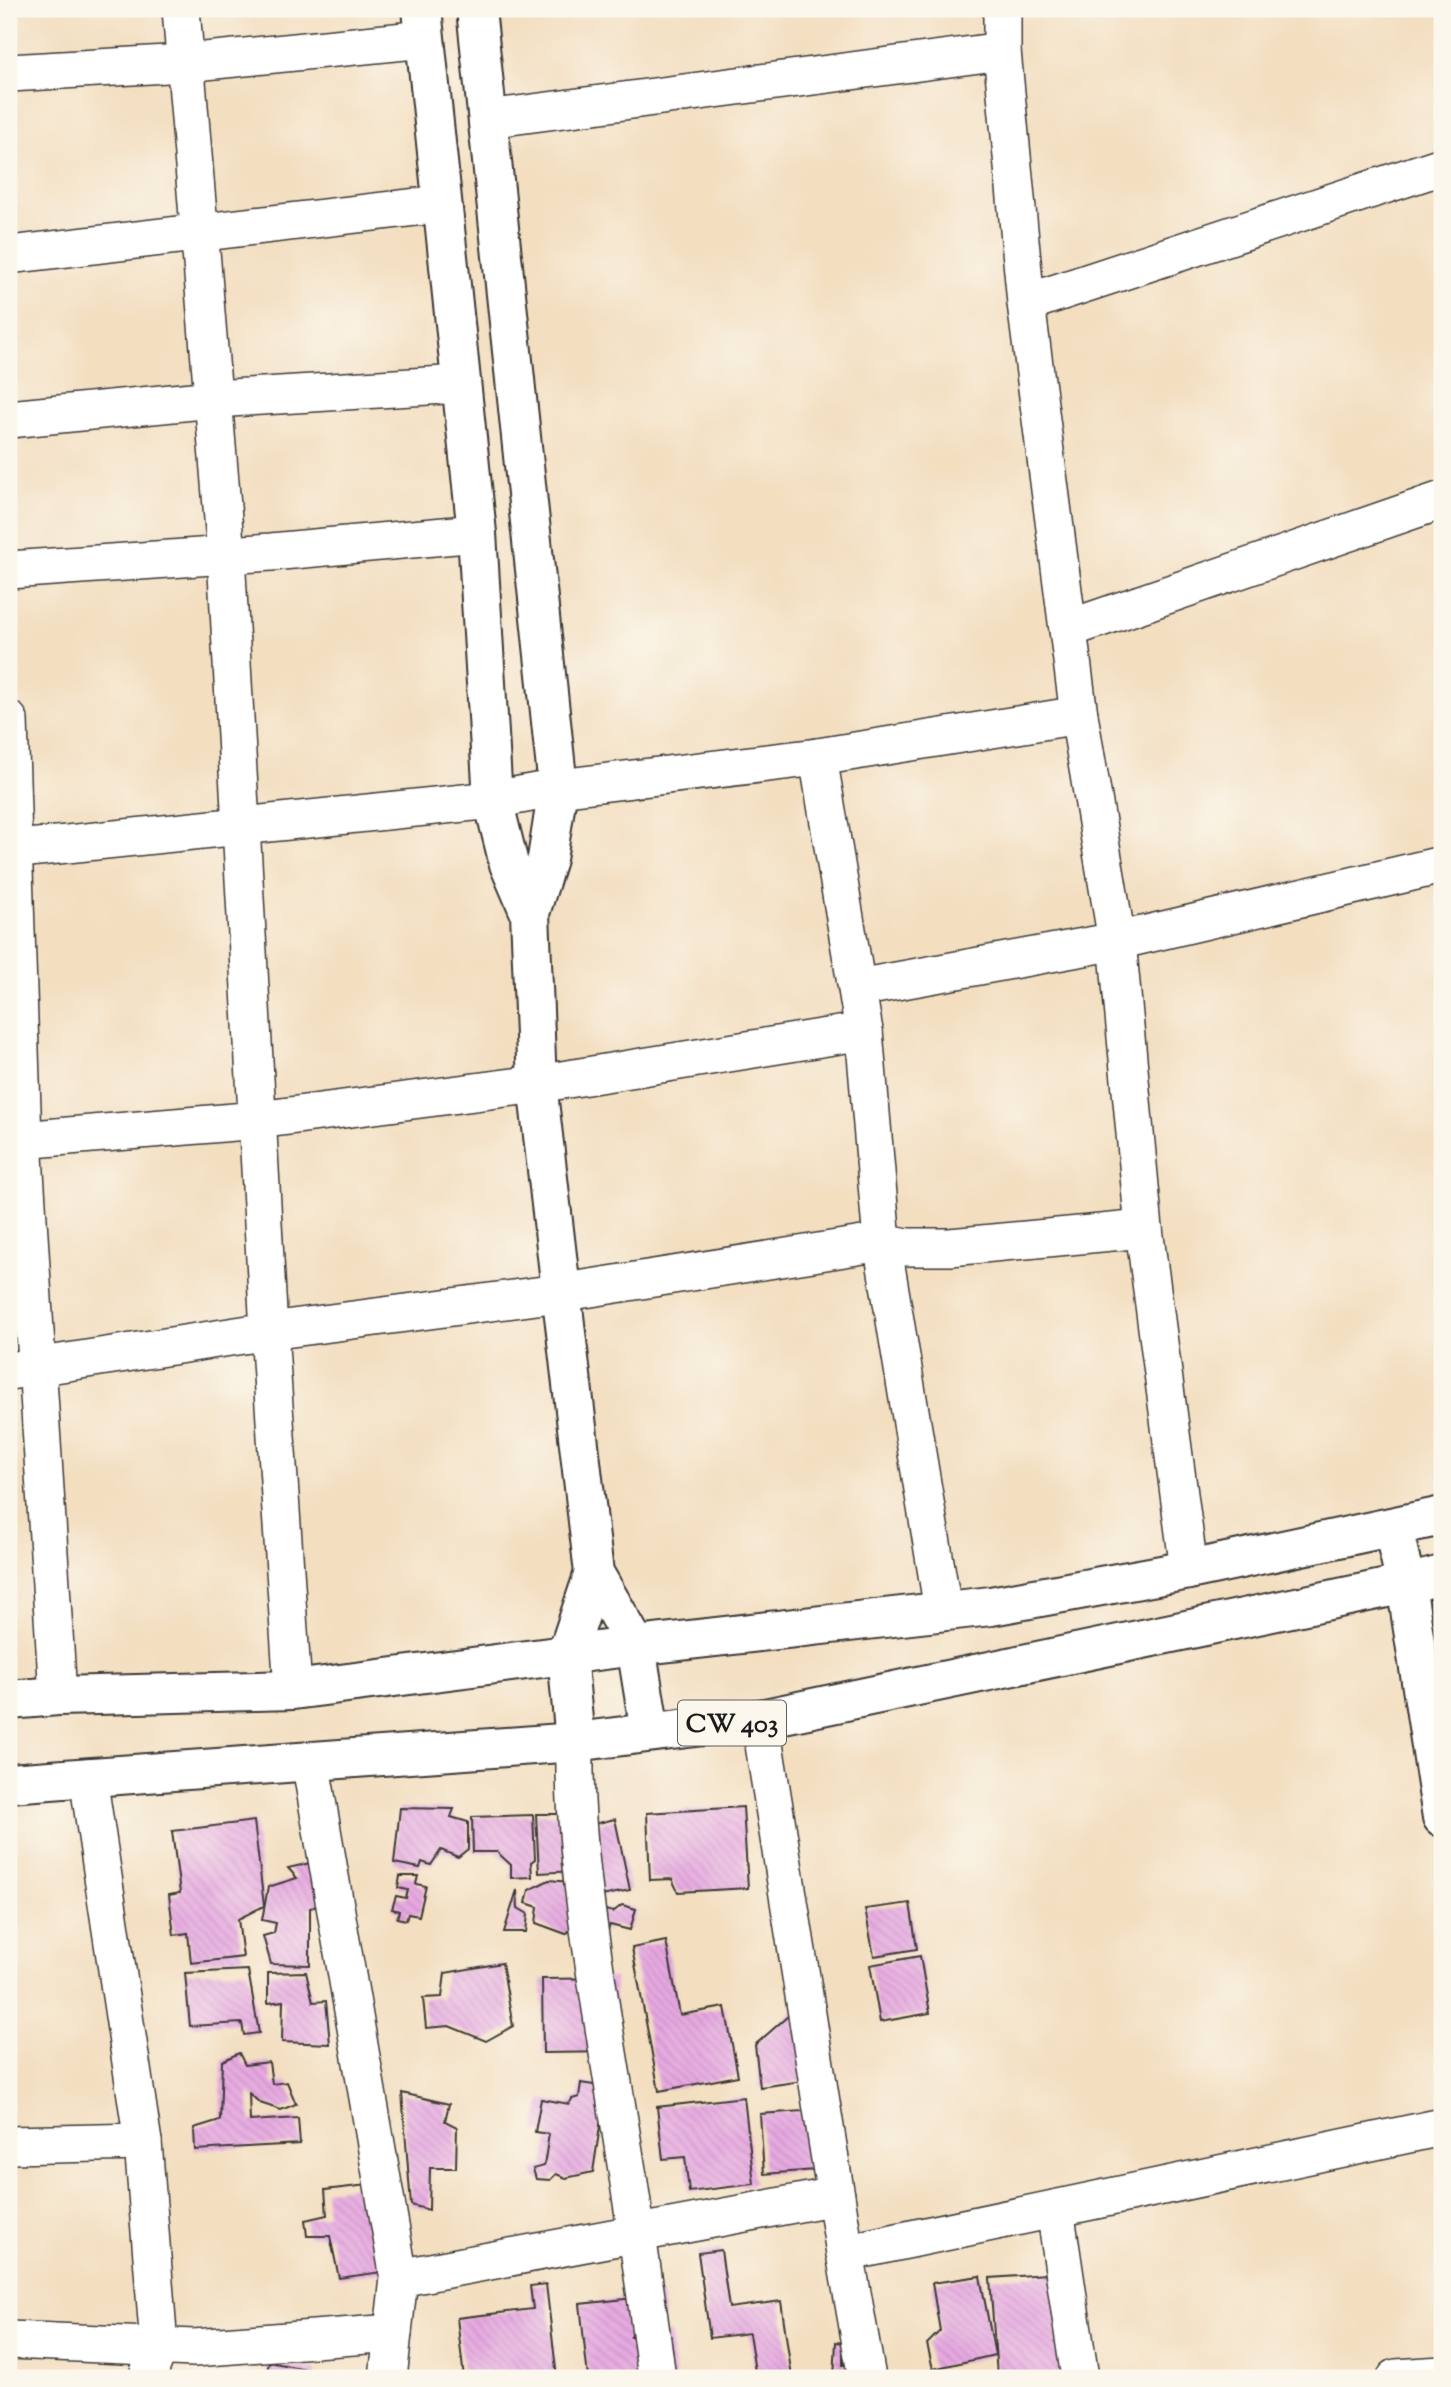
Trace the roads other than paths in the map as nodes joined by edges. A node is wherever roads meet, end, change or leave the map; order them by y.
1 (181, 9) edge
2 (476, 9) edge
3 (1002, 9) edge
4 (423, 24) edge
5 (1002, 51) junction
6 (185, 63) junction
7 (9, 74) edge
8 (488, 119) junction
9 (1442, 166) edge
10 (442, 204) junction
11 (199, 233) junction
12 (9, 255) edge
13 (1026, 303) junction
14 (461, 384) junction
15 (213, 399) junction
16 (9, 419) edge
17 (1442, 500) edge
18 (477, 533) junction
19 (226, 555) junction
20 (9, 570) edge
21 (1068, 629) junction
22 (1079, 715) junction
23 (9, 720) edge
24 (818, 757) junction
25 (558, 788) junction
26 (493, 800) junction
27 (241, 826) junction
28 (12, 849) edge
29 (1442, 865) edge
30 (530, 913) junction
31 (1117, 941) junction
32 (858, 988) junction
33 (864, 1031) junction
34 (537, 1084) junction
35 (258, 1120) junction
36 (16, 1140) edge
37 (1144, 1228) junction
38 (882, 1242) junction
39 (559, 1293) junction
40 (269, 1331) junction
41 (23, 1369) edge
42 (1442, 1516) edge
43 (1393, 1528) junction
44 (1189, 1570) junction
45 (594, 1573) junction
46 (1442, 1574) edge
47 (1406, 1584) junction
48 (943, 1610) junction
49 (636, 1646) junction
50 (567, 1654) junction
51 (293, 1690) junction
52 (58, 1696) junction
53 (9, 1700) edge
54 (760, 1719) junction
55 (650, 1732) junction
56 (575, 1742) junction
57 (310, 1760) junction
58 (88, 1777) junction
59 (9, 1783) edge
60 (1442, 1817) edge
61 (1442, 2127) edge
62 (143, 2143) junction
63 (9, 2145) edge
64 (836, 2196) junction
65 (1055, 2209) junction
66 (638, 2233) junction
67 (845, 2253) junction
68 (399, 2278) junction
69 (393, 2333) junction
70 (9, 2340) edge
71 (153, 2362) edge
72 (1442, 2375) edge
73 (388, 2378) edge
74 (657, 2378) edge
75 (867, 2378) edge
76 (1080, 2378) edge
77 (1396, 2378) edge

1 - 6 street
2 - 8 main road
3 - 5 street
4 - 6 street
4 - 10 main road
5 - 8 street
5 - 13 street
6 - 7 street
6 - 11 street
8 - 25 main road
9 - 13 street
10 - 11 street
10 - 14 main road
11 - 12 street
11 - 15 street
13 - 21 street
14 - 15 street
14 - 18 main road
15 - 16 street
15 - 19 street
17 - 21 street
18 - 19 street
18 - 26 main road
19 - 20 street
19 - 27 street
21 - 22 street
22 - 24 street
22 - 31 street
23 - 28 street
24 - 25 street
24 - 32 street
25 - 26 street
25 - 30 main road
26 - 27 street
26 - 30 main road
27 - 28 street
27 - 35 street
28 - 36 street
29 - 31 street
30 - 34 main road
31 - 32 street
31 - 37 street
32 - 33 street
33 - 34 street
33 - 38 street
34 - 35 street
34 - 39 main road
35 - 36 street
35 - 40 street
36 - 41 street
37 - 38 street
37 - 44 street
38 - 39 street
38 - 48 street
39 - 40 street
39 - 45 main road
40 - 41 street
40 - 51 street
41 - 52 street
42 - 43 main road
43 - 44 main road
43 - 47 main road
44 - 48 main road
45 - 49 main road
45 - 50 main road
46 - 47 main road, CW 403
47 - 54 main road, CW 403
47 - 60 main road
48 - 49 main road
49 - 50 main road
49 - 55 main road
50 - 51 main road
50 - 56 main road
51 - 52 main road
52 - 53 main road
54 - 55 main road, CW 403
54 - 64 street
55 - 56 main road, CW 403
56 - 57 main road, CW 403
56 - 66 street
57 - 58 main road, CW 403
57 - 68 street
58 - 59 main road, CW 403
58 - 62 street
61 - 65 street
62 - 63 street
62 - 71 street
64 - 66 street
64 - 67 street
65 - 67 street
65 - 76 street
66 - 68 street
66 - 74 street
67 - 75 street
68 - 69 street
69 - 71 street
69 - 73 street
70 - 71 street
72 - 77 street

